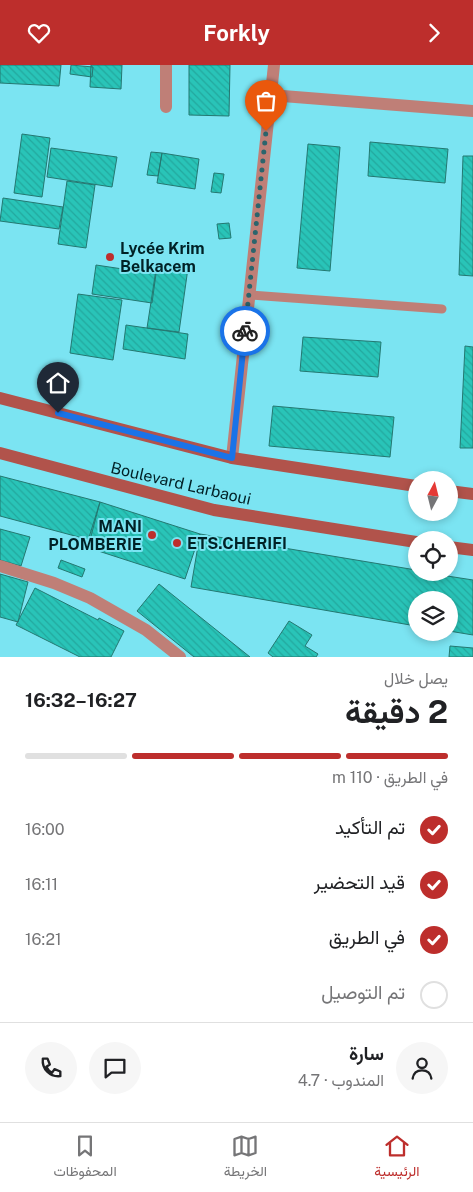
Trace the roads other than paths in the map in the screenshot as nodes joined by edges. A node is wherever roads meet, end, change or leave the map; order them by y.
1 (166, 65) edge
2 (274, 65) edge
3 (270, 95) junction
4 (166, 107) dead end
5 (473, 111) edge
6 (249, 295) junction
7 (442, 309) dead end
8 (0, 398) edge
9 (0, 453) edge
10 (232, 458) junction
11 (408, 485) edge
12 (458, 492) edge
13 (473, 495) edge
14 (408, 541) edge
15 (458, 548) edge
16 (473, 550) edge
17 (0, 566) edge
18 (180, 657) edge

1 - 4 street
2 - 3 street
3 - 5 street
3 - 6 street
6 - 7 lane
6 - 10 street
8 - 10 main road
9 - 14 main road, Boulevard Larbaoui
10 - 11 main road
12 - 13 main road
15 - 16 main road
17 - 18 street

